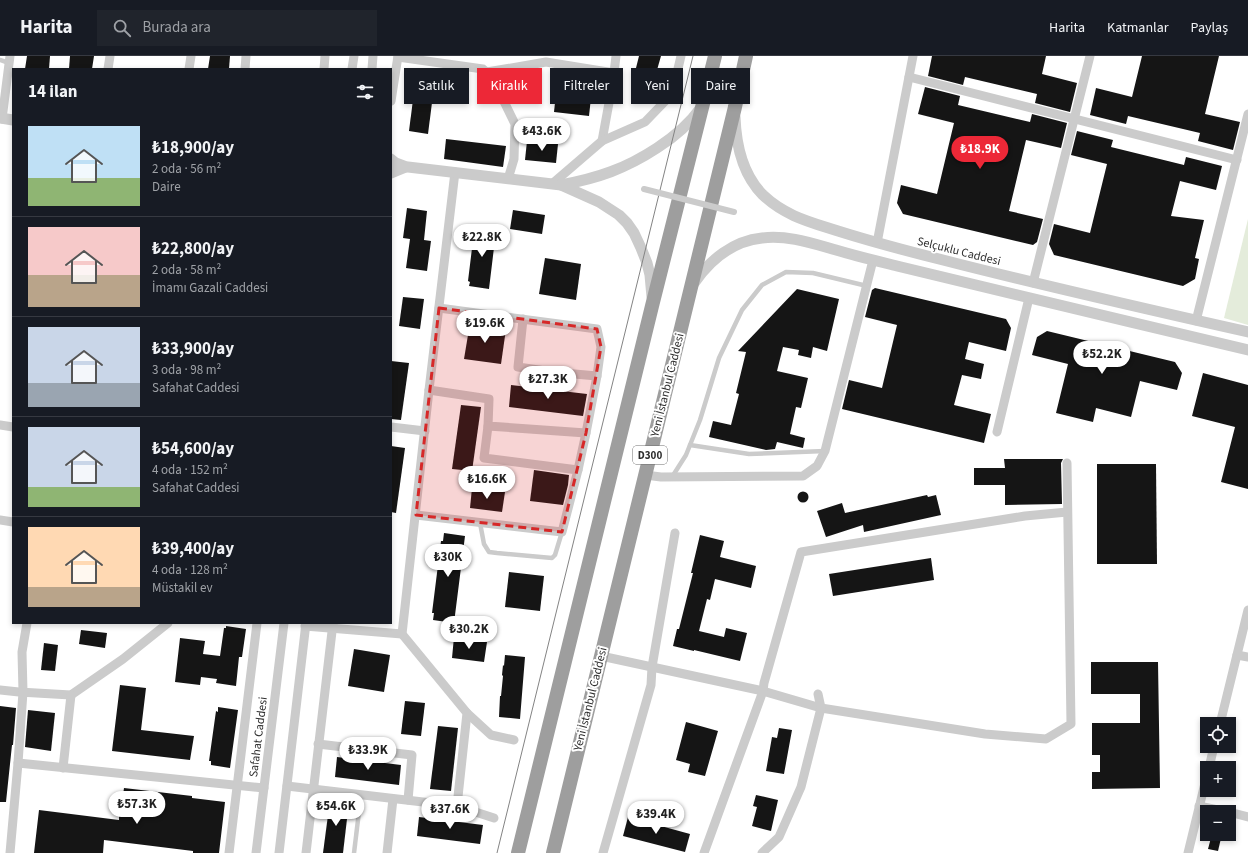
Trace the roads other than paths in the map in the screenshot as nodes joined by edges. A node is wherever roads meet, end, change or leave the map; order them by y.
1 (110, 56) edge
2 (191, 56) edge
3 (246, 56) edge
4 (325, 56) edge
5 (354, 56) edge
6 (374, 56) edge
7 (398, 56) edge
8 (462, 56) edge
9 (616, 56) edge
10 (680, 56) edge
11 (715, 56) edge
12 (746, 56) edge
13 (913, 56) edge
14 (1090, 56) edge
15 (548, 59) edge
16 (6, 60) edge
17 (461, 66) junction
18 (108, 68) edge
19 (189, 68) edge
20 (245, 68) edge
21 (324, 68) edge
22 (352, 68) edge
23 (372, 68) edge
24 (477, 68) edge
25 (506, 68) edge
26 (590, 68) edge
27 (615, 68) edge
28 (712, 68) edge
29 (909, 77) junction
30 (392, 95) edge
31 (505, 104) edge
32 (609, 104) edge
33 (704, 104) joint
34 (735, 107) junction
35 (1248, 114) edge
36 (1074, 118) junction
37 (5, 119) edge
38 (602, 141) junction
39 (392, 159) edge
40 (1237, 160) junction
41 (392, 165) edge
42 (409, 167) junction
43 (455, 172) junction
44 (392, 174) edge
45 (508, 179) junction
46 (556, 184) junction
47 (644, 189) dead end
48 (734, 212) dead end
49 (877, 243) junction
50 (873, 260) junction
51 (1032, 283) junction
52 (867, 286) junction
53 (690, 289) junction
54 (1029, 298) junction
55 (652, 306) junction
56 (439, 308) junction
57 (523, 319) junction
58 (1196, 320) junction
59 (1248, 332) edge
60 (1192, 337) junction
61 (1248, 350) edge
62 (597, 376) junction
63 (429, 390) junction
64 (0, 425) edge
65 (488, 426) junction
66 (12, 427) edge
67 (392, 427) edge
68 (425, 431) junction
69 (997, 432) dead end
70 (586, 433) junction
71 (690, 445) junction
72 (825, 451) junction
73 (1067, 463) dead end
74 (578, 470) junction
75 (645, 475) junction
76 (672, 477) junction
77 (1067, 512) junction
78 (416, 515) junction
79 (0, 520) edge
80 (12, 522) edge
81 (480, 523) junction
82 (562, 532) junction
83 (675, 533) dead end
84 (1248, 610) edge
85 (27, 624) edge
86 (167, 624) edge
87 (257, 624) edge
88 (284, 624) edge
89 (306, 625) edge
90 (332, 626) edge
91 (402, 634) junction
92 (1237, 655) junction
93 (601, 656) junction
94 (1248, 657) edge
95 (652, 666) junction
96 (0, 690) edge
97 (764, 691) junction
98 (23, 692) junction
99 (818, 694) dead end
100 (71, 695) junction
101 (821, 708) junction
102 (467, 713) junction
103 (1222, 717) edge
104 (514, 740) dead end
105 (318, 744) junction
106 (18, 763) junction
107 (63, 768) junction
108 (238, 786) junction
109 (287, 786) junction
110 (264, 788) junction
111 (313, 789) junction
112 (361, 795) junction
113 (1201, 797) edge
114 (393, 799) junction
115 (408, 800) junction
116 (457, 806) junction
117 (1199, 806) joint
118 (1236, 814) edge
119 (1248, 817) edge
120 (494, 818) dead end
121 (10, 853) edge
122 (229, 853) edge
123 (256, 853) edge
124 (279, 853) edge
125 (306, 853) edge
126 (354, 853) edge
127 (387, 853) edge
128 (518, 853) edge
129 (553, 853) edge
130 (604, 853) edge
131 (704, 853) edge
132 (762, 853) edge
133 (1188, 853) edge

1 - 18 street
2 - 19 street
3 - 20 street
4 - 21 street
5 - 22 street
6 - 23 street
7 - 17 street
7 - 30 street
8 - 17 street
9 - 27 street
10 - 38 street
11 - 28 highway
12 - 34 highway, Yeni İstanbul Caddesi / D300
13 - 29 street
14 - 36 street
15 - 25 street
15 - 26 street
16 - 37 street
17 - 24 street
29 - 36 street
29 - 49 street
31 - 45 street
32 - 38 street
33 - 46 street
33 - 55 highway
34 - 49 street, Selçuklu Caddesi
34 - 53 highway, Yeni İstanbul Caddesi / D300
35 - 40 street
36 - 40 street
36 - 51 street
38 - 46 street
39 - 42 street
40 - 58 street
41 - 42 street
42 - 43 street
42 - 44 street
43 - 45 street
43 - 56 street
45 - 46 street
46 - 55 street
47 - 48 street, bridge
49 - 50 street
49 - 51 street, Selçuklu Caddesi
50 - 52 street
50 - 53 street
50 - 54 street
51 - 54 street
51 - 58 street, Selçuklu Caddesi
52 - 71 lane
52 - 72 street
53 - 75 highway, Yeni İstanbul Caddesi / D300
54 - 60 street
54 - 69 street
55 - 128 highway, D300
56 - 57 street
56 - 63 street
57 - 62 street
57 - 62 street
58 - 59 street, Selçuklu Caddesi
58 - 60 street
60 - 61 street
62 - 70 street
63 - 65 street
63 - 68 street
64 - 66 street
65 - 70 street
65 - 74 street
67 - 68 street
68 - 78 street
70 - 74 street
71 - 72 lane
71 - 76 lane
72 - 76 street
73 - 77 street
74 - 82 street
75 - 76 street
75 - 93 highway, Yeni İstanbul Caddesi / D300
77 - 97 street
77 - 101 street
78 - 81 street
78 - 91 street
79 - 80 street
81 - 82 street
81 - 82 lane
83 - 95 street
84 - 92 street
85 - 98 street
86 - 100 street
87 - 108 street
88 - 110 street, Safahat Caddesi
89 - 90 street
89 - 109 street
90 - 91 street
90 - 105 street
91 - 102 street
92 - 94 street
92 - 103 street
93 - 95 street
93 - 129 highway, Yeni İstanbul Caddesi / D300
95 - 97 street
95 - 130 street
96 - 98 street
97 - 101 street
97 - 131 street
98 - 100 street
98 - 106 street
99 - 101 street
100 - 107 street
101 - 132 street
102 - 104 street
102 - 116 street
105 - 111 street
105 - 115 street
106 - 107 street
106 - 121 street
107 - 108 street
108 - 110 street
108 - 122 street
109 - 111 street
109 - 124 street
110 - 123 street, Safahat Caddesi
111 - 112 street
111 - 125 street
112 - 114 street
112 - 126 lane
113 - 117 street
114 - 115 street
114 - 127 street
115 - 116 street
116 - 120 street
117 - 133 street
118 - 119 street

